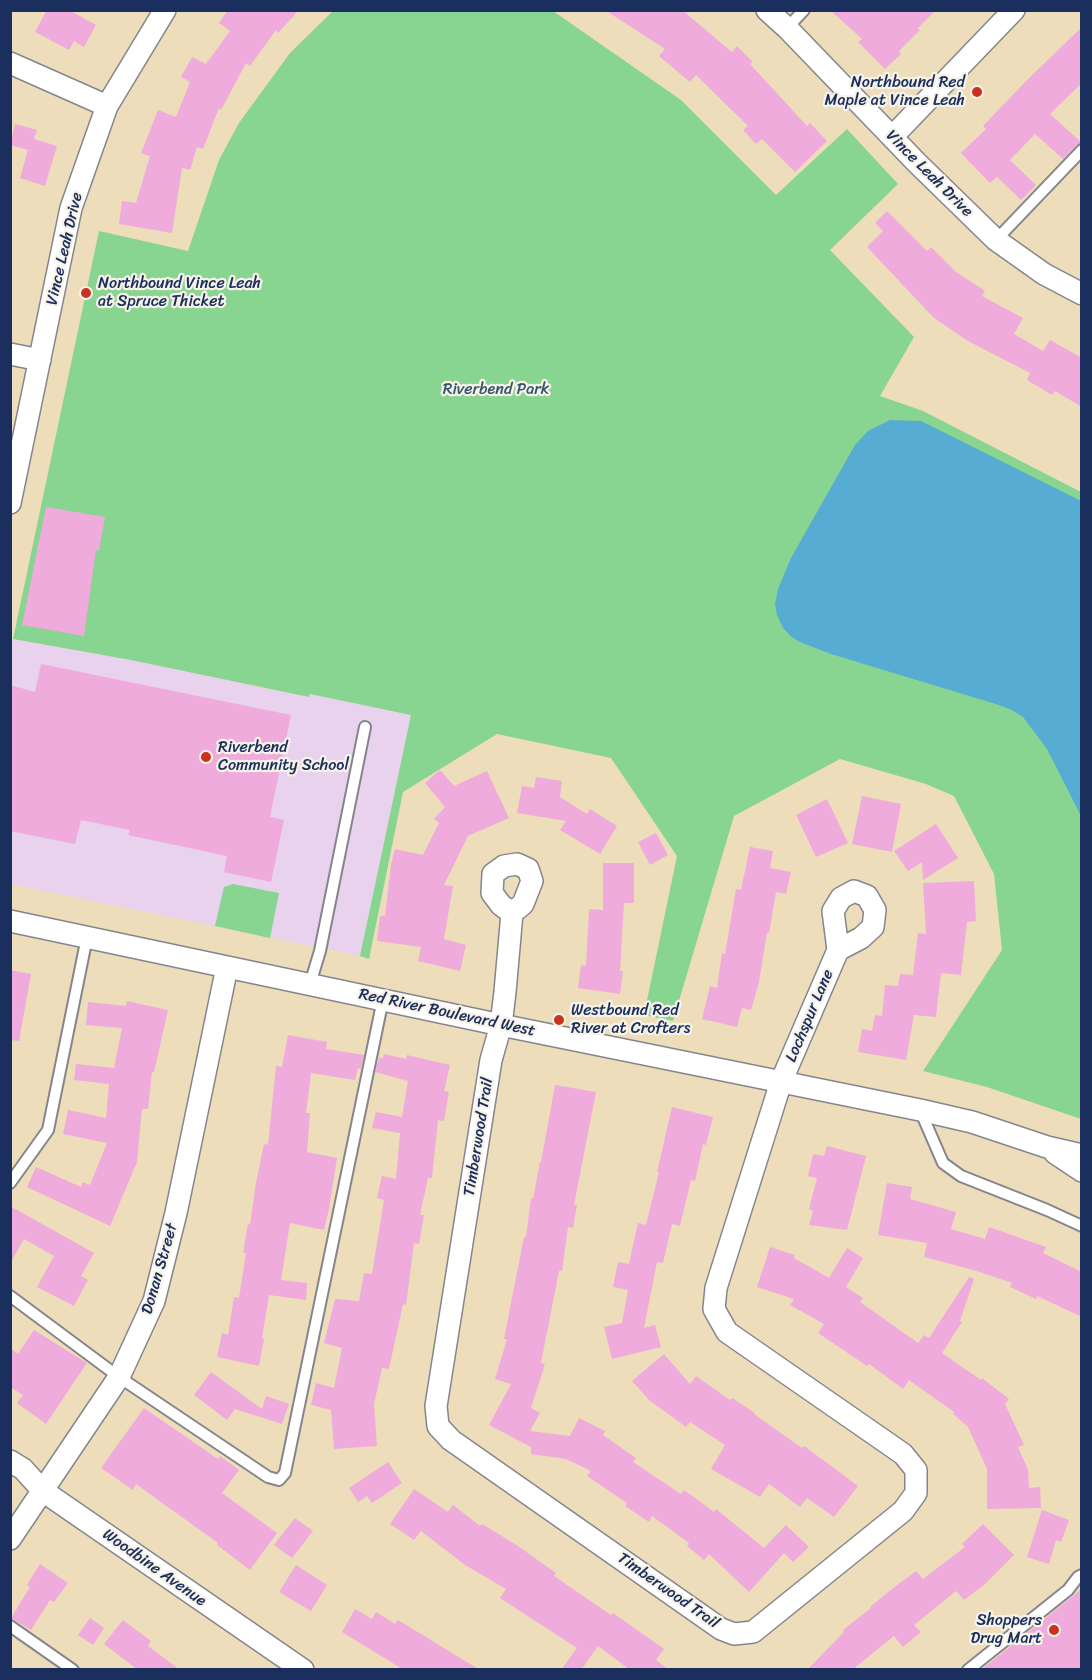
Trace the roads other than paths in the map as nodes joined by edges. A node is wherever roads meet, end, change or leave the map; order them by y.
1 (165, 10) edge
2 (767, 10) edge
3 (804, 10) edge
4 (1014, 10) edge
5 (787, 28) junction
6 (10, 63) edge
7 (107, 106) junction
8 (892, 137) junction
9 (1082, 150) edge
10 (996, 240) junction
11 (1082, 294) edge
12 (10, 354) edge
13 (40, 360) junction
14 (10, 503) edge
15 (365, 727) dead end
16 (512, 913) dead end
17 (10, 921) edge
18 (87, 937) junction
19 (838, 950) dead end
20 (227, 967) junction
21 (310, 984) junction
22 (383, 999) junction
23 (501, 1025) junction
24 (782, 1082) junction
25 (920, 1110) junction
26 (1047, 1147) junction
27 (1082, 1155) edge
28 (1082, 1171) edge
29 (10, 1183) edge
30 (1082, 1226) edge
31 (10, 1296) edge
32 (119, 1377) junction
33 (10, 1461) edge
34 (43, 1491) junction
35 (10, 1539) edge
36 (1082, 1575) edge
37 (10, 1626) edge
38 (73, 1670) edge
39 (303, 1670) edge
40 (968, 1670) edge

1 - 7 street, Vince Leah Drive
2 - 5 street, Vince Leah Drive
3 - 5 lane
4 - 8 street
5 - 8 street, Vince Leah Drive
6 - 7 street
7 - 13 street, Vince Leah Drive
8 - 10 street, Vince Leah Drive
9 - 10 lane
10 - 11 street, Vince Leah Drive
12 - 13 street
13 - 14 street, Vince Leah Drive
15 - 21 lane
16 - 23 street, Timberwood Trail
17 - 18 street, Red River Boulevard West
18 - 20 street, Red River Boulevard West
18 - 29 lane
19 - 24 street, Lochspur Lane
20 - 21 street, Red River Boulevard West
20 - 32 street, Donan Street
21 - 22 street, Red River Boulevard West
22 - 23 street, Red River Boulevard West
22 - 32 lane
23 - 24 street, Red River Boulevard West
23 - 24 street, Timberwood Trail
24 - 25 street, Red River Boulevard West
25 - 26 street, Red River Boulevard West
25 - 30 lane
26 - 27 street, Red River Boulevard West
26 - 28 street, Red River Boulevard West
31 - 32 lane
32 - 34 street, Donan Street
33 - 34 street, Woodbine Avenue
34 - 35 street, Donan Street
34 - 39 street, Woodbine Avenue
36 - 40 lane
37 - 38 lane

